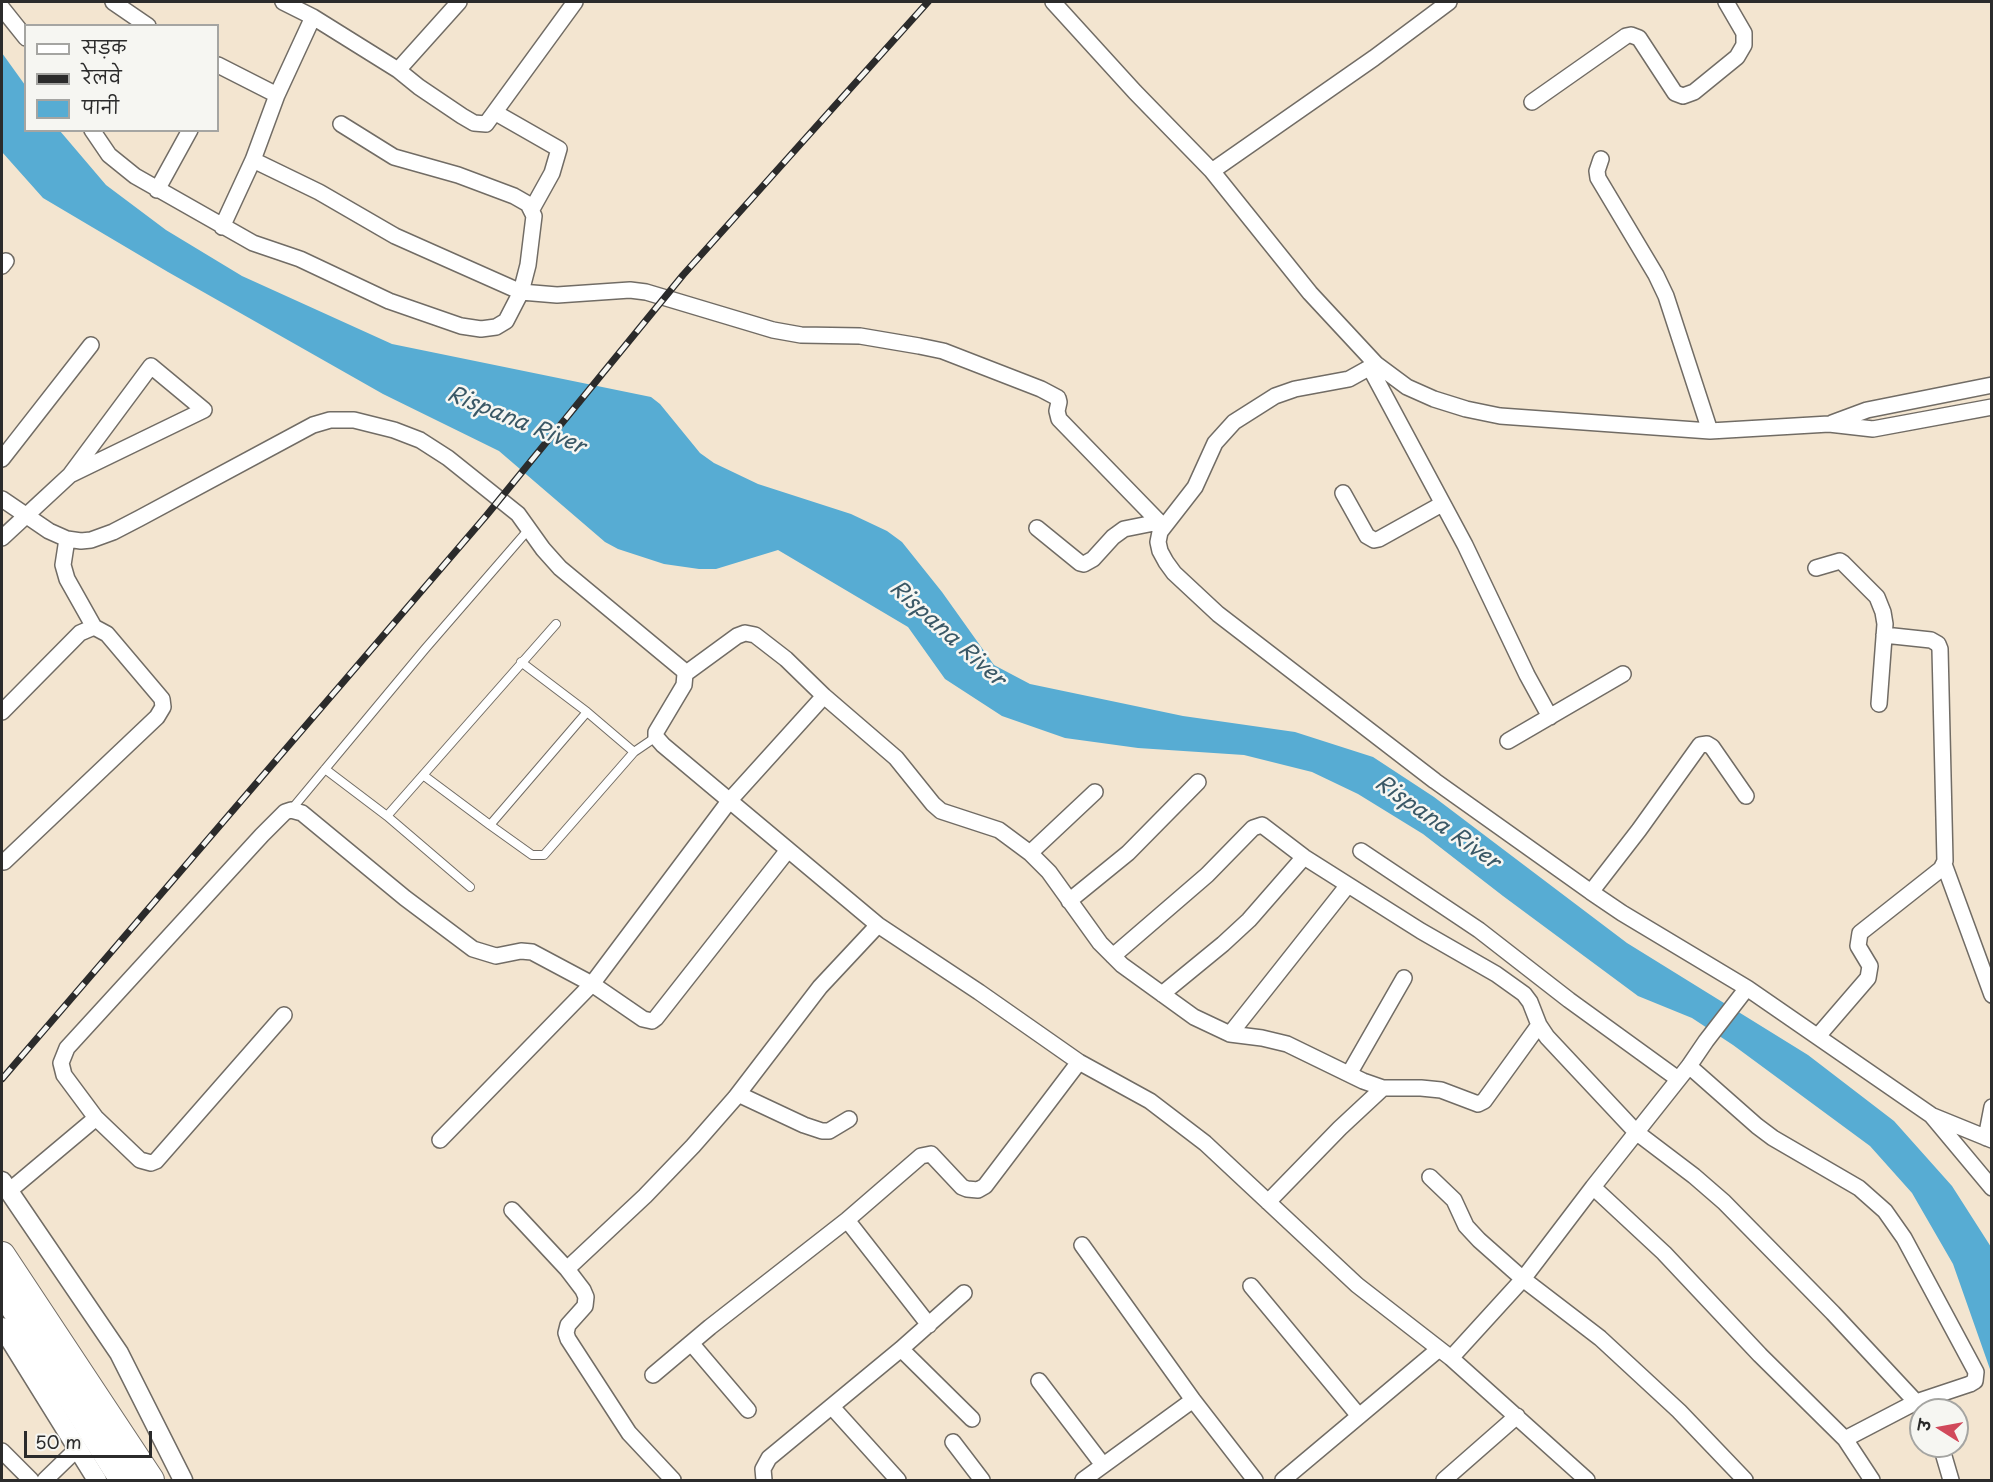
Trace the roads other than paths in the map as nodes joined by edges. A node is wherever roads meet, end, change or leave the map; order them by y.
1 (113, 2) edge
2 (283, 2) edge
3 (459, 2) edge
4 (575, 2) edge
5 (1053, 2) edge
6 (1449, 2) edge
7 (1726, 2) edge
8 (2, 8) edge
9 (313, 17) junction
10 (145, 24) edge
11 (24, 36) edge
12 (222, 68) edge
13 (398, 70) junction
14 (277, 95) junction
15 (1532, 102) dead end
16 (496, 113) junction
17 (341, 124) dead end
18 (93, 132) edge
19 (189, 132) edge
20 (1601, 159) dead end
21 (253, 160) junction
22 (1212, 171) junction
23 (157, 190) junction
24 (531, 209) junction
25 (222, 227) junction
26 (521, 292) junction
27 (91, 345) dead end
28 (1373, 366) junction
29 (1992, 385) edge
30 (1992, 407) edge
31 (1829, 424) junction
32 (1710, 431) junction
33 (2, 459) edge
34 (70, 475) junction
35 (1343, 493) dead end
36 (2, 499) edge
37 (1442, 504) junction
38 (25, 516) junction
39 (1161, 524) junction
40 (1037, 528) dead end
41 (529, 529) junction
42 (2, 538) edge
43 (68, 539) junction
44 (1816, 567) dead end
45 (556, 624) dead end
46 (94, 627) junction
47 (1884, 635) junction
48 (521, 662) junction
49 (686, 674) junction
50 (1623, 674) dead end
51 (824, 696) junction
52 (1879, 704) dead end
53 (2, 712) edge
54 (587, 712) junction
55 (1550, 717) junction
56 (656, 737) junction
57 (1508, 741) dead end
58 (634, 752) junction
59 (325, 769) junction
60 (423, 775) junction
61 (1198, 782) dead end
62 (1095, 792) dead end
63 (1746, 796) dead end
64 (730, 800) junction
65 (291, 810) junction
66 (387, 816) junction
67 (490, 825) junction
68 (788, 850) junction
69 (1361, 851) dead end
70 (1030, 853) junction
71 (1304, 857) junction
72 (2, 862) edge
73 (1944, 864) junction
74 (1348, 885) junction
75 (470, 887) dead end
76 (1591, 892) junction
77 (1069, 901) junction
78 (878, 925) junction
79 (1113, 956) junction
80 (1404, 978) dead end
81 (592, 984) junction
82 (1748, 988) junction
83 (1162, 994) junction
84 (1992, 995) edge
85 (284, 1015) dead end
86 (1539, 1024) junction
87 (1230, 1034) junction
88 (1818, 1036) junction
89 (1079, 1062) junction
90 (1689, 1066) junction
91 (1349, 1074) junction
92 (1678, 1079) junction
93 (1383, 1088) junction
94 (738, 1094) junction
95 (1992, 1107) edge
96 (1931, 1115) junction
97 (96, 1118) junction
98 (849, 1119) dead end
99 (1636, 1132) junction
100 (1989, 1139) edge
101 (440, 1140) dead end
102 (1430, 1177) dead end
103 (5, 1186) edge
104 (1593, 1187) junction
105 (1992, 1188) edge
106 (1268, 1202) junction
107 (512, 1210) dead end
108 (847, 1220) junction
109 (1082, 1245) dead end
110 (2, 1256) edge
111 (567, 1269) junction
112 (1523, 1279) junction
113 (1251, 1286) dead end
114 (2, 1289) edge
115 (964, 1293) dead end
116 (929, 1325) junction
117 (2, 1327) edge
118 (691, 1343) junction
119 (901, 1349) junction
120 (1445, 1353) junction
121 (653, 1375) dead end
122 (1039, 1381) dead end
123 (1919, 1398) edge
124 (1939, 1398) edge
125 (1193, 1400) junction
126 (832, 1407) junction
127 (748, 1410) dead end
128 (1909, 1411) edge
129 (1359, 1416) junction
130 (1517, 1416) junction
131 (972, 1419) dead end
132 (1845, 1440) junction
133 (953, 1442) dead end
134 (77, 1449) junction
135 (2, 1451) edge
136 (1945, 1458) edge
137 (1103, 1465) junction
138 (31, 1480) edge
139 (45, 1480) edge
140 (97, 1480) edge
141 (123, 1480) edge
142 (151, 1480) edge
143 (183, 1480) edge
144 (673, 1480) edge
145 (764, 1480) edge
146 (898, 1480) edge
147 (980, 1480) edge
148 (1083, 1480) edge
149 (1255, 1480) edge
150 (1283, 1480) edge
151 (1443, 1480) edge
152 (1587, 1480) edge
153 (1745, 1480) edge
154 (1872, 1480) edge
155 (1951, 1480) edge

1 - 10 street
2 - 9 street
3 - 13 street
4 - 16 street
5 - 22 street
6 - 22 street
7 - 15 street
8 - 11 street
9 - 13 street
9 - 14 street
12 - 14 street
13 - 16 street
14 - 21 street
16 - 24 street
17 - 24 street
18 - 23 street
19 - 23 street
20 - 32 street
21 - 25 street
21 - 26 street
22 - 28 street
23 - 25 street
24 - 26 street
25 - 26 street
26 - 39 street
27 - 33 street
28 - 32 street
28 - 37 street
28 - 39 street
29 - 31 street
30 - 31 street
31 - 32 street
34 - 34 street
34 - 38 street
35 - 37 street
36 - 38 street
37 - 55 street
38 - 42 street
38 - 43 street
39 - 40 street
39 - 76 street
41 - 43 street
41 - 49 street
41 - 59 lane
43 - 46 street
44 - 47 street
45 - 48 lane
46 - 53 street
46 - 72 street
47 - 52 street
47 - 73 street
48 - 54 lane
48 - 60 lane
49 - 51 street
49 - 56 street
50 - 55 street
51 - 64 street
51 - 70 street
54 - 58 lane
54 - 67 lane
55 - 57 street
56 - 58 lane
56 - 64 street
58 - 67 lane
59 - 65 lane
59 - 66 lane
60 - 66 lane
60 - 67 lane
61 - 77 street
62 - 70 street
63 - 76 street
64 - 68 street
64 - 81 street
65 - 81 street
65 - 97 street
66 - 75 lane
68 - 78 street
68 - 81 street
69 - 92 street
70 - 77 street
71 - 74 street
71 - 79 street
71 - 83 street
73 - 84 street
73 - 88 street
74 - 86 street
74 - 87 street
76 - 82 street
77 - 79 street
78 - 89 street
78 - 94 street
79 - 83 street
80 - 91 street
81 - 101 street
82 - 88 street
82 - 90 street
83 - 87 street
85 - 97 street
86 - 93 street
86 - 99 street
87 - 91 street
88 - 96 street
89 - 106 street
89 - 108 street
90 - 92 street
90 - 124 street
91 - 93 street
92 - 99 street
93 - 106 street
94 - 98 street
94 - 111 street
95 - 100 street
96 - 100 street
96 - 105 street
97 - 103 street
99 - 104 street
99 - 123 street
102 - 112 street
103 - 143 street
104 - 112 street
104 - 132 street
106 - 120 street
107 - 111 street
108 - 116 street
108 - 118 street
109 - 125 street
110 - 142 highway
111 - 144 street
112 - 120 street
112 - 153 street
113 - 129 street
114 - 141 highway
115 - 116 street
116 - 119 street
117 - 134 street
118 - 121 street
118 - 127 street
119 - 126 street
119 - 131 street
120 - 129 street
120 - 130 street
122 - 137 street
125 - 137 street
125 - 149 street
126 - 145 street
126 - 146 street
128 - 132 street
129 - 150 street
130 - 151 street
130 - 152 street
132 - 154 street
133 - 147 street
134 - 139 street
134 - 140 street
135 - 138 street
136 - 155 street
137 - 148 street

